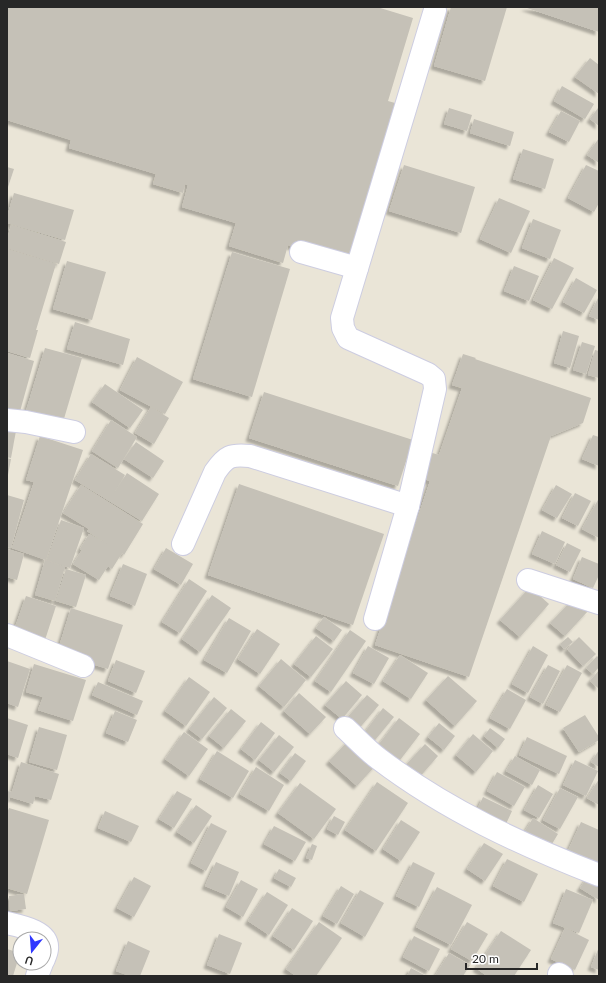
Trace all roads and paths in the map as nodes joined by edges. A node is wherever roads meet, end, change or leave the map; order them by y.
1 (432, 8) edge
2 (301, 252) dead end
3 (357, 268) junction
4 (7, 420) edge
5 (74, 432) dead end
6 (408, 506) junction
7 (183, 544) dead end
8 (528, 580) dead end
9 (599, 603) edge
10 (375, 619) dead end
11 (7, 635) edge
12 (83, 666) dead end
13 (345, 728) dead end
14 (599, 876) edge
15 (7, 923) edge
16 (34, 931) edge

1 - 3 street
2 - 3 street
3 - 6 street
4 - 5 street
6 - 7 street
6 - 10 street
8 - 9 street
11 - 12 street
13 - 14 street
15 - 16 street

